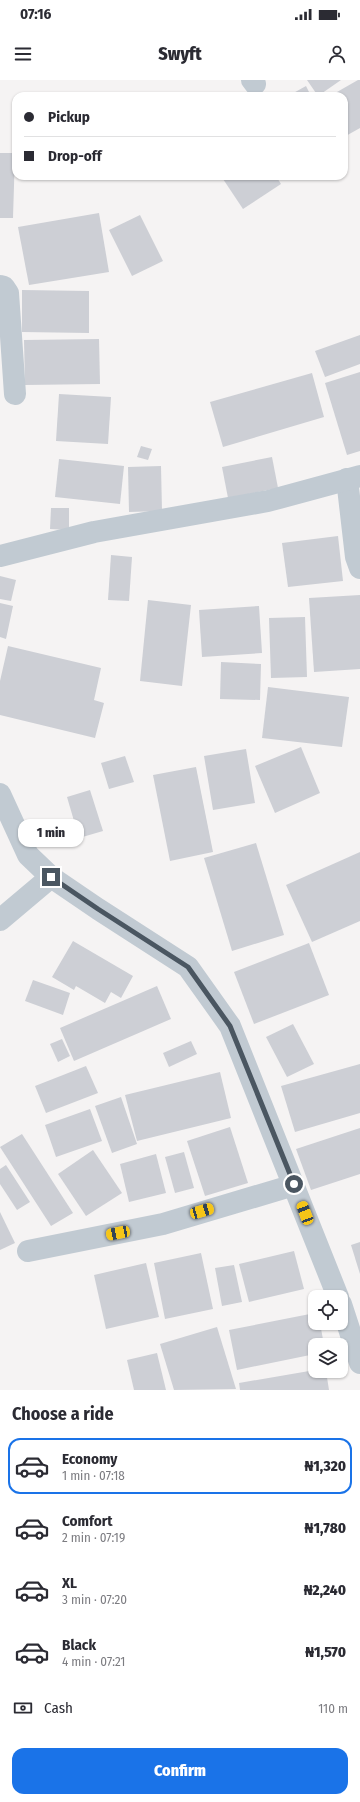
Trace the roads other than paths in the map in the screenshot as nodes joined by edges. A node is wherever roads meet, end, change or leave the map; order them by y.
1 (0, 286) edge
2 (15, 394) dead end
3 (354, 477) edge
4 (0, 556) edge
5 (360, 568) edge
6 (0, 794) edge
7 (51, 877) junction
8 (0, 920) edge
9 (294, 1184) junction
10 (28, 1251) dead end
11 (335, 1290) edge
12 (348, 1326) edge
13 (360, 1363) edge

1 - 2 street
3 - 4 street
3 - 5 street
6 - 7 street
7 - 8 street
7 - 9 street
9 - 10 street
9 - 11 street
12 - 13 street

